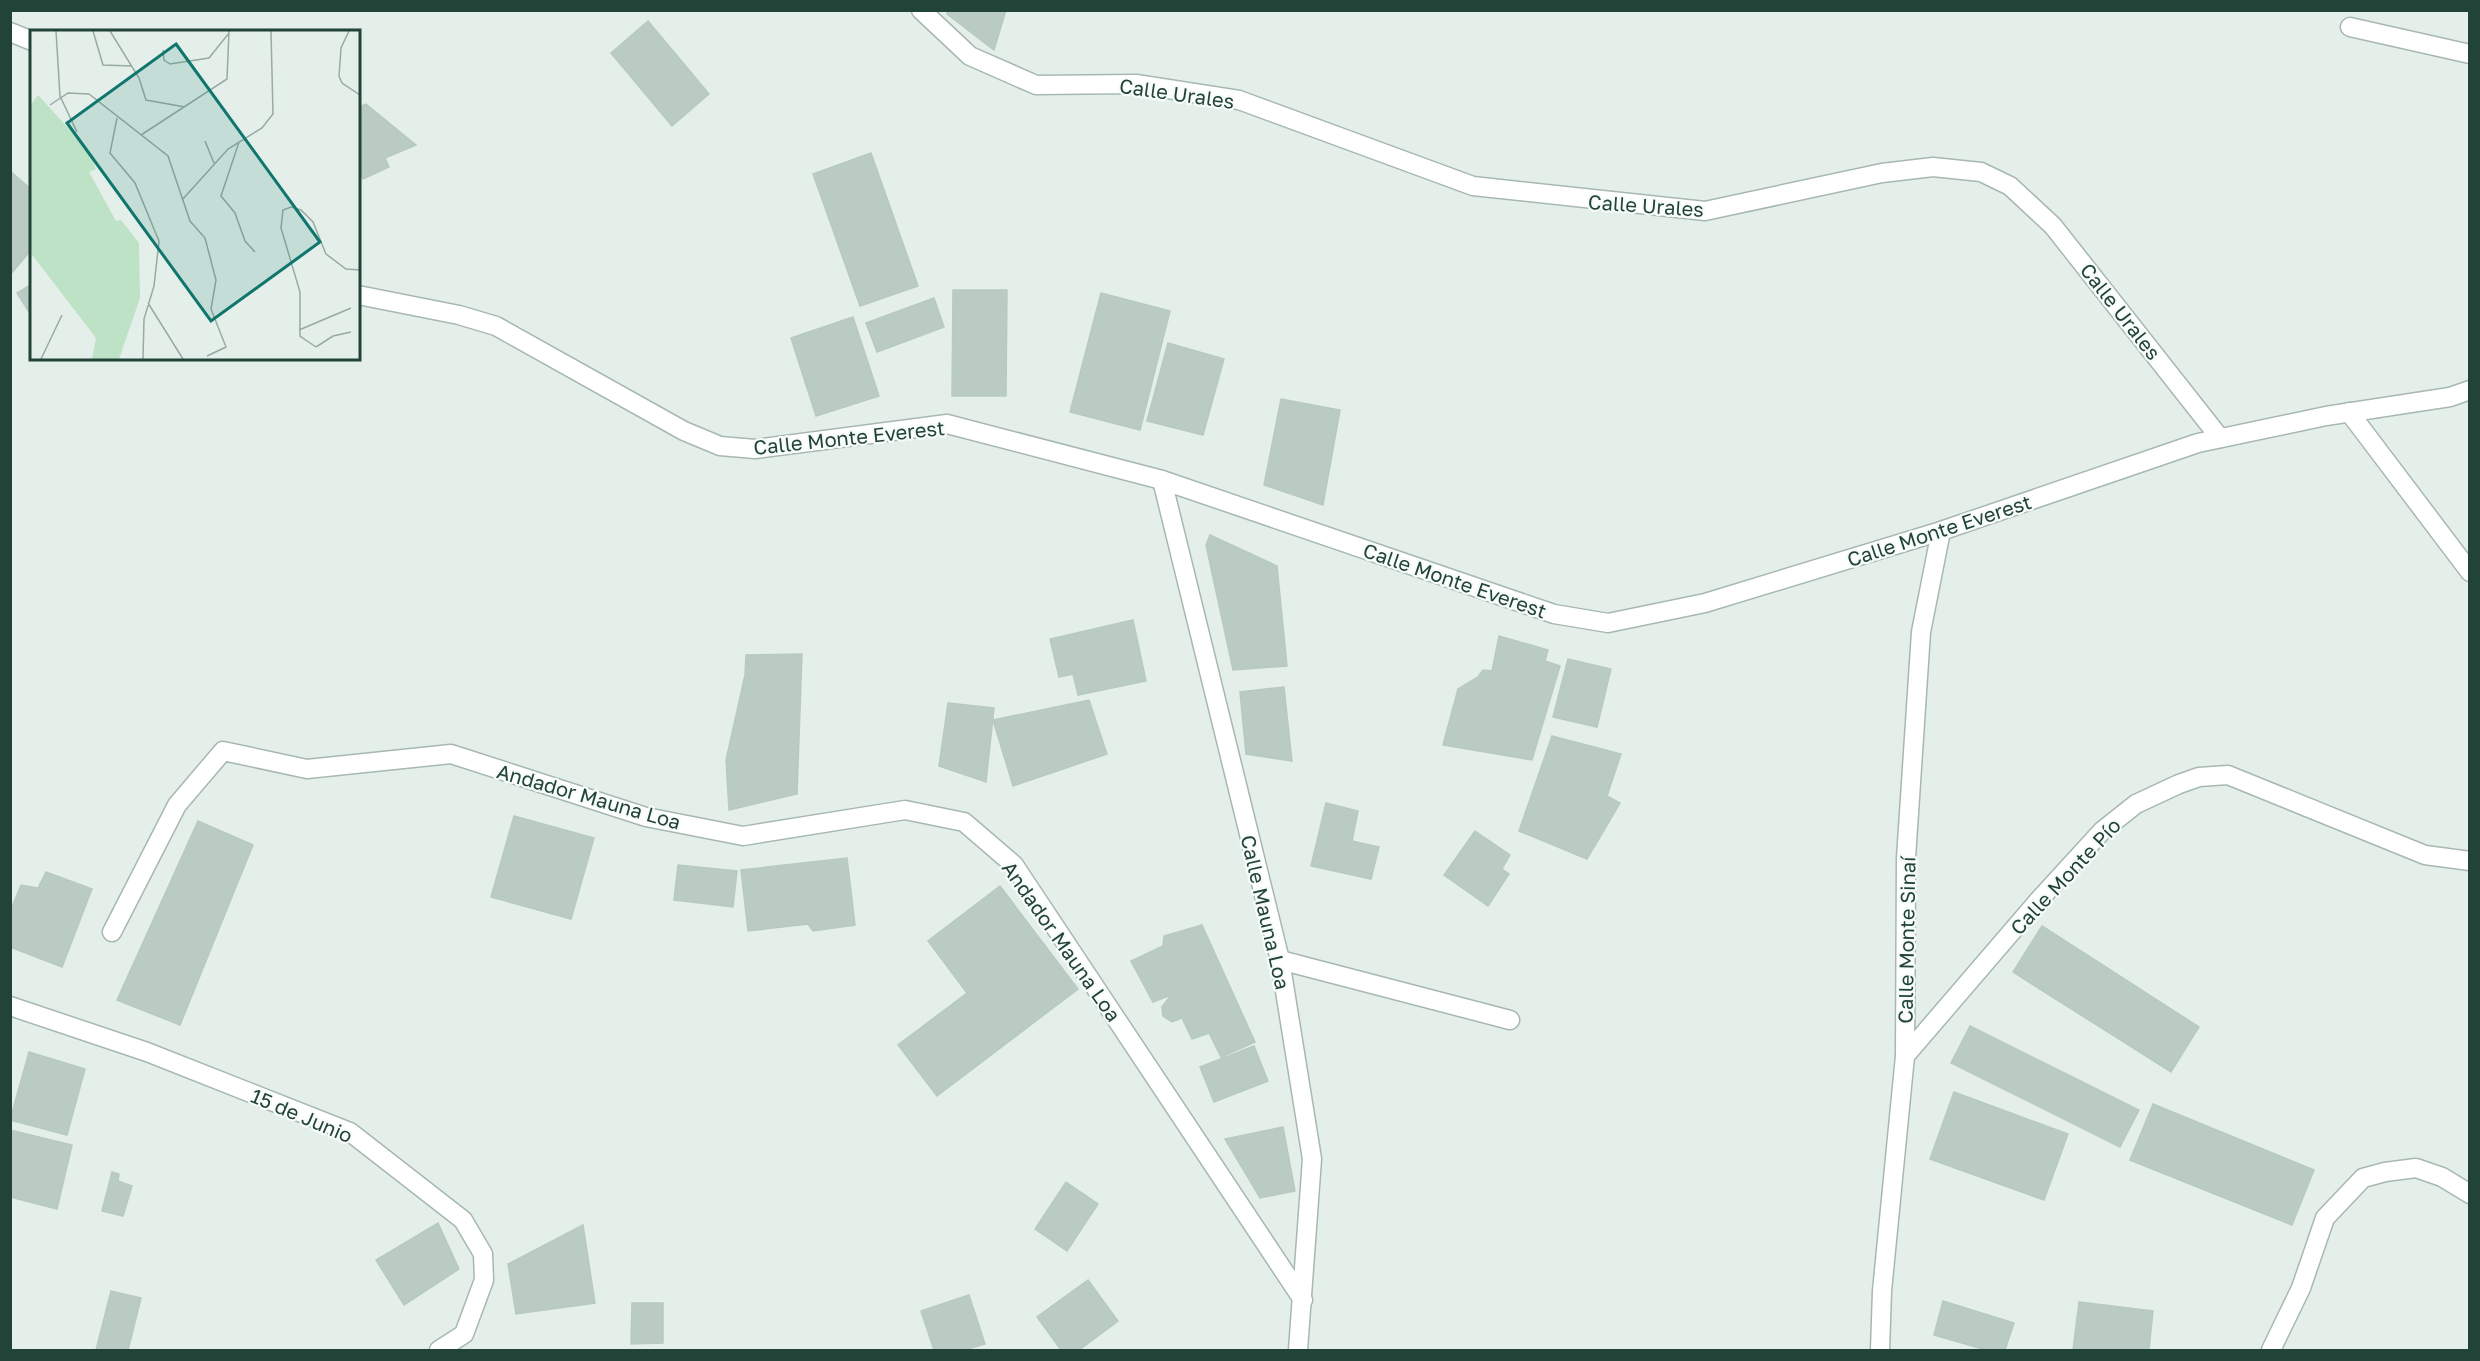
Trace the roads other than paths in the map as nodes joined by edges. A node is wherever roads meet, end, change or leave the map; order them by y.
1 (921, 10) edge
2 (2350, 27) dead end
3 (10, 32) edge
4 (30, 40) edge
5 (2469, 54) edge
6 (360, 295) edge
7 (2469, 390) edge
8 (2349, 412) junction
9 (2220, 438) junction
10 (1162, 480) junction
11 (1941, 531) junction
12 (2469, 572) edge
13 (2469, 861) edge
14 (112, 932) dead end
15 (1280, 960) junction
16 (10, 1006) edge
17 (1510, 1020) dead end
18 (1905, 1056) junction
19 (2469, 1194) edge
20 (1303, 1300) junction
21 (439, 1350) edge
22 (1298, 1350) edge
23 (1880, 1350) edge
24 (2271, 1350) edge

1 - 9 street, Calle Urales
2 - 5 street
3 - 4 street
6 - 10 street, Calle Monte Everest
7 - 8 street, Calle Monte Everest
8 - 9 street, Calle Monte Everest
8 - 12 street
9 - 11 street, Calle Monte Everest
10 - 11 street, Calle Monte Everest
10 - 15 street, Calle Mauna Loa
11 - 18 street, Calle Monte Sinaí
13 - 18 street, Calle Monte Pío
14 - 20 street, Andador Mauna Loa
15 - 17 street
15 - 20 street, Calle Mauna Loa
16 - 21 street, 15 de Junio
18 - 23 street, Calle Monte Sinaí
19 - 24 street
20 - 22 street, Calle Mauna Loa

